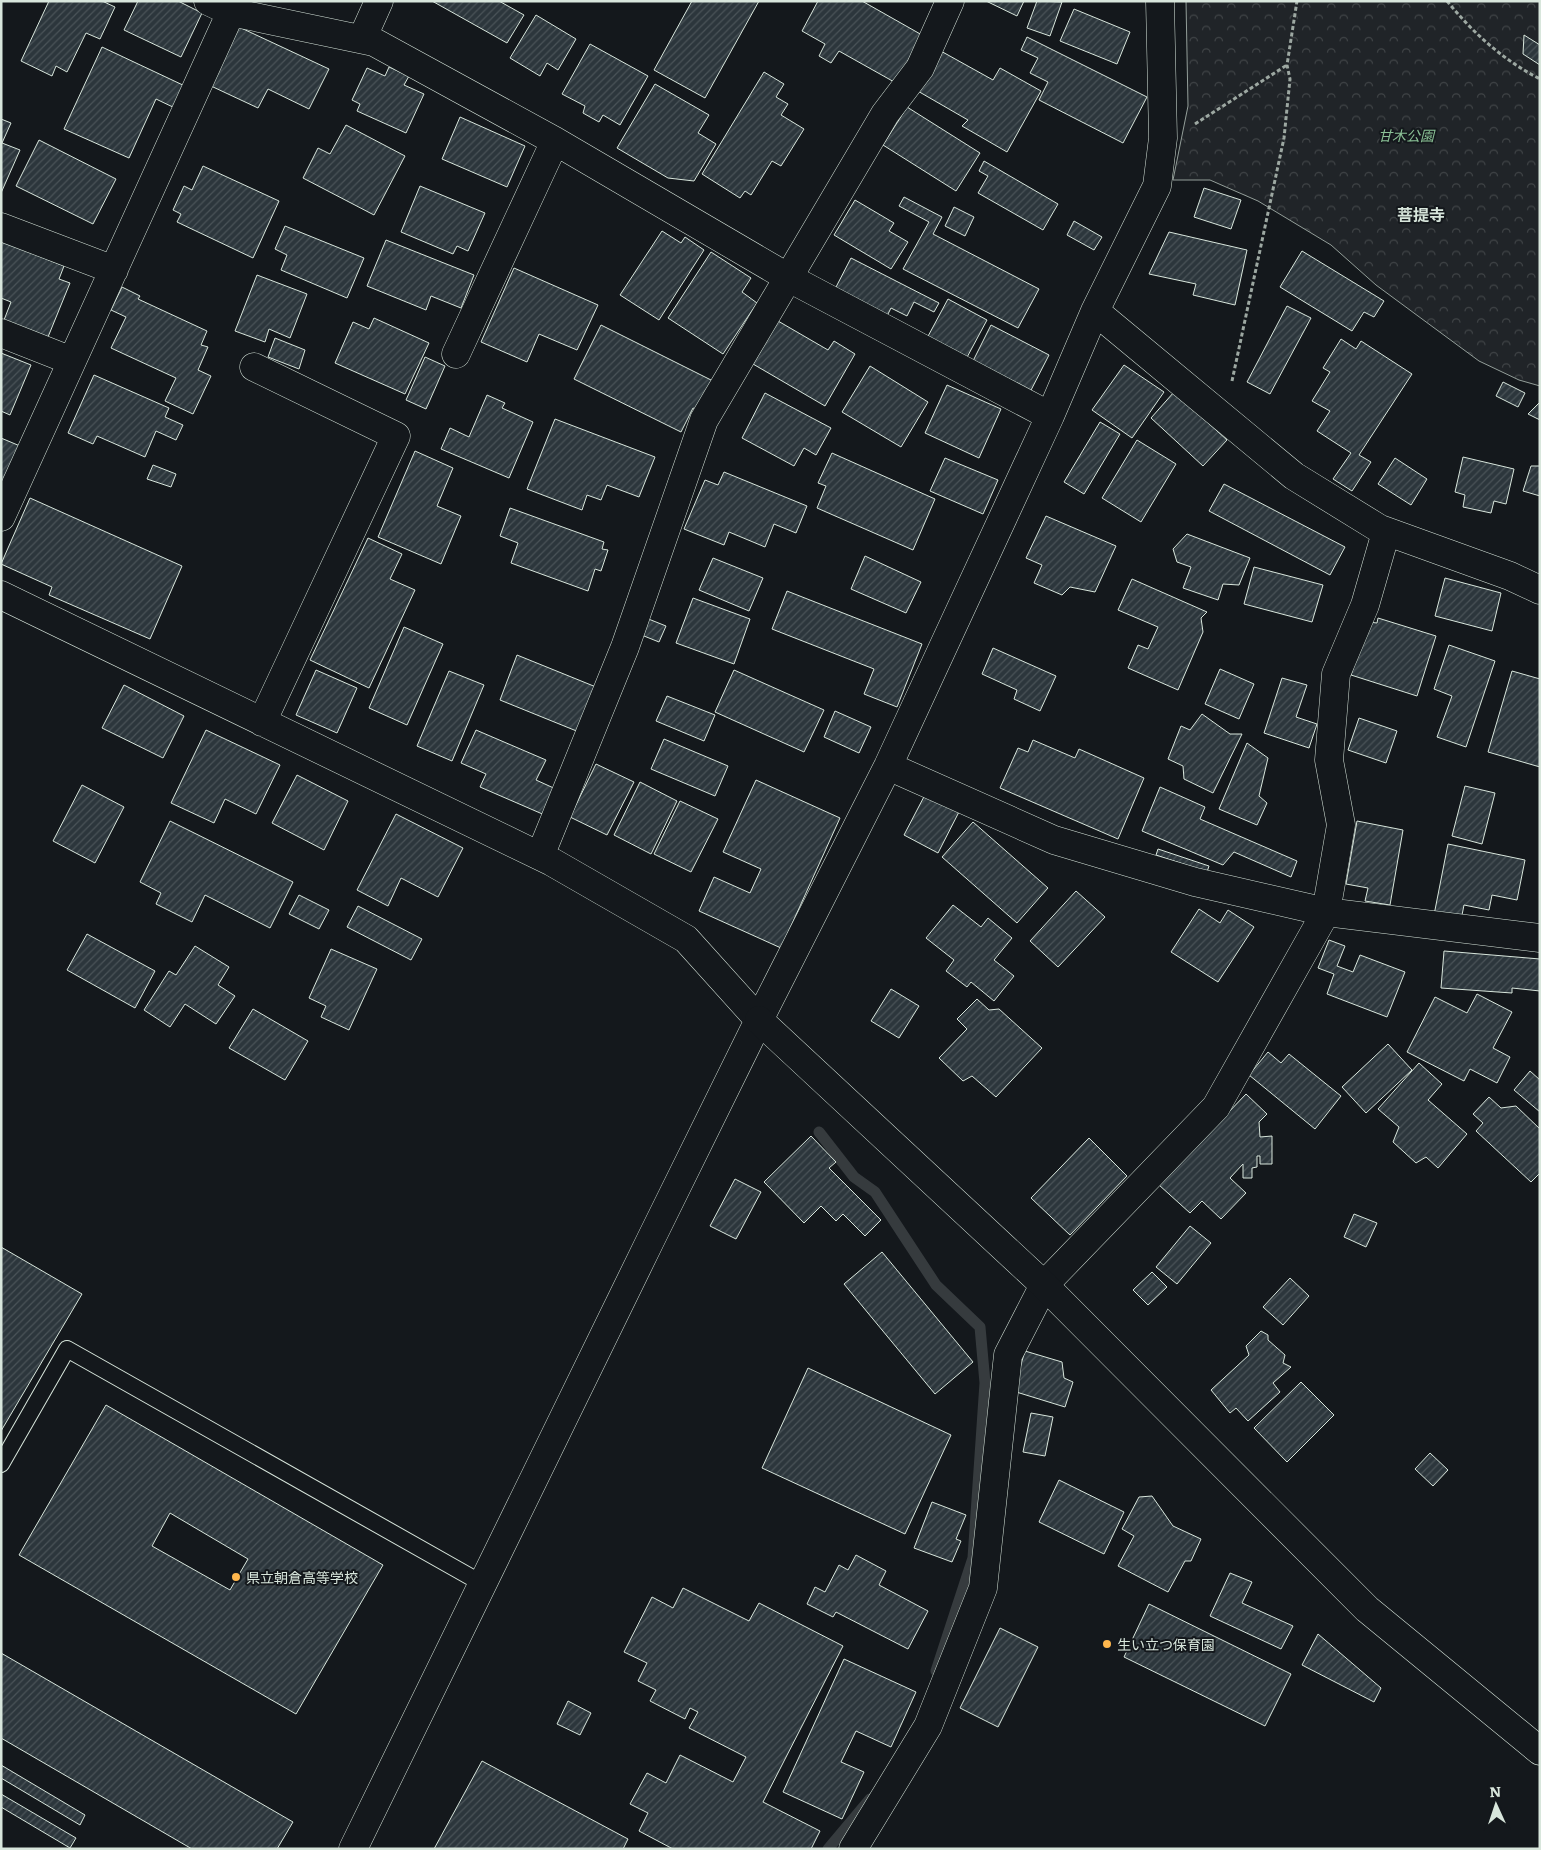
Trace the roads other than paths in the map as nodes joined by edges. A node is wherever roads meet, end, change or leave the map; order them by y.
1 (379, 1) edge
2 (950, 1) edge
3 (1160, 1) edge
4 (220, 7) edge
5 (362, 39) junction
6 (555, 141) junction
7 (1, 227) edge
8 (114, 270) junction
9 (789, 278) junction
10 (1094, 312) junction
11 (1, 333) edge
12 (456, 354) dead end
13 (72, 361) junction
14 (254, 367) dead end
15 (1050, 416) junction
16 (1, 518) edge
17 (1386, 532) junction
18 (1540, 590) edge
19 (1, 595) edge
20 (262, 722) junction
21 (888, 766) junction
22 (540, 856) junction
23 (1326, 912) junction
24 (1540, 938) edge
25 (759, 1020) junction
26 (1044, 1285) junction
27 (1, 1464) edge
28 (483, 1584) junction
29 (1540, 1751) edge
30 (353, 1849) edge
31 (853, 1849) edge

1 - 5 street
2 - 9 street
3 - 10 street
4 - 5 street
4 - 8 street
5 - 6 street
6 - 9 street
6 - 12 street
7 - 8 street
8 - 13 street
9 - 15 street
9 - 22 street
10 - 15 street
10 - 17 street
11 - 13 street
13 - 16 street
14 - 20 street
15 - 21 street
17 - 18 street
17 - 23 street
19 - 20 street
20 - 22 street
21 - 23 street
21 - 25 street
22 - 25 street
23 - 24 street
23 - 26 street
25 - 26 street
25 - 28 street
26 - 29 street
26 - 31 street
27 - 28 lane
28 - 30 street

